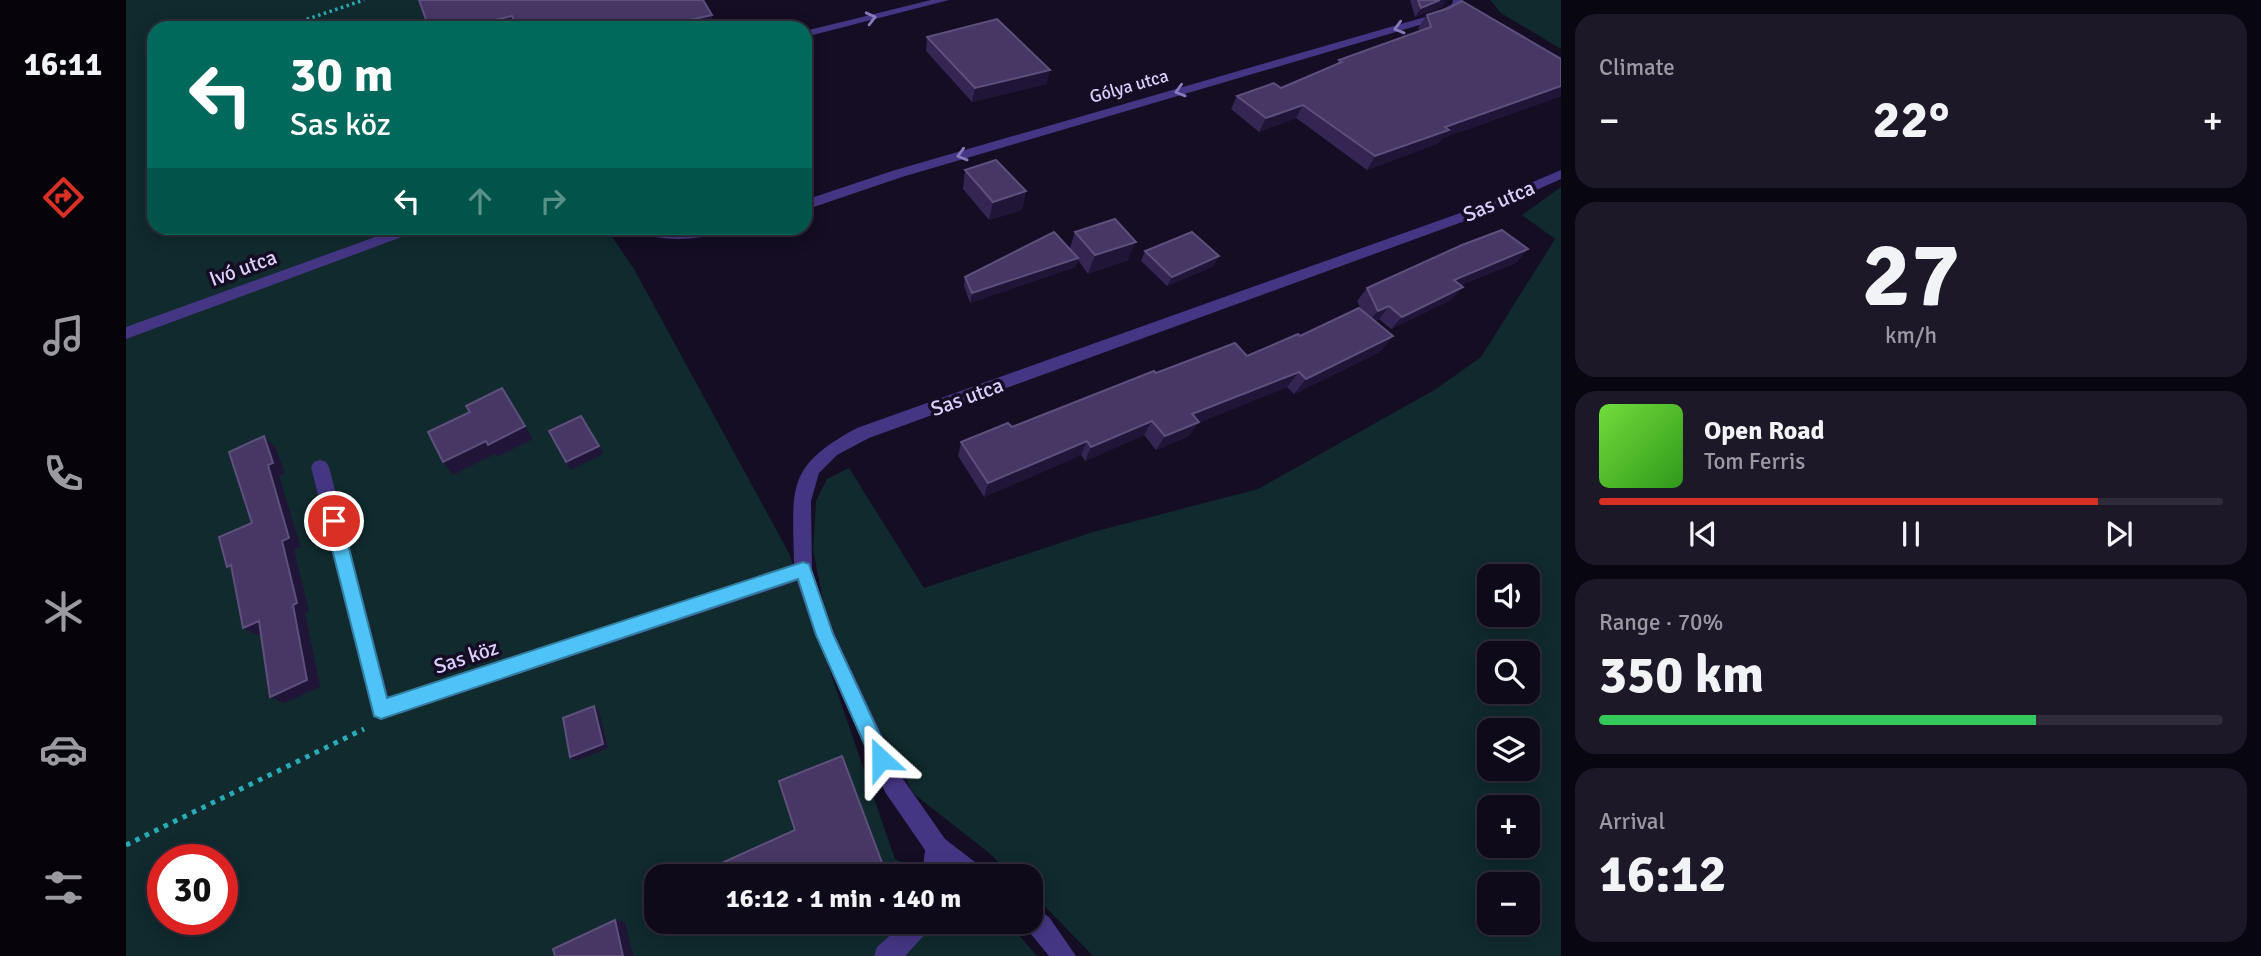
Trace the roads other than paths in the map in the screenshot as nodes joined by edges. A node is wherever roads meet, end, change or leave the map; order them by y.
1 (944, 0) edge
2 (1458, 0) edge
3 (812, 32) edge
4 (1561, 174) edge
5 (812, 203) edge
6 (394, 235) edge
7 (126, 333) edge
8 (320, 467) dead end
9 (803, 570) junction
10 (937, 847) junction
11 (935, 864) edge
12 (959, 864) edge
13 (1043, 928) edge
14 (912, 934) edge
15 (900, 951) edge
16 (1064, 956) edge

3 -> 1 street
2 -> 5 street, Gólya utca
4 - 9 street, Sas utca
6 - 7 street, Ivó utca
8 - 9 street, Sas köz
9 - 10 street, Sas utca
10 - 11 street
10 - 12 street, Sas utca
13 - 16 street
14 - 15 street

